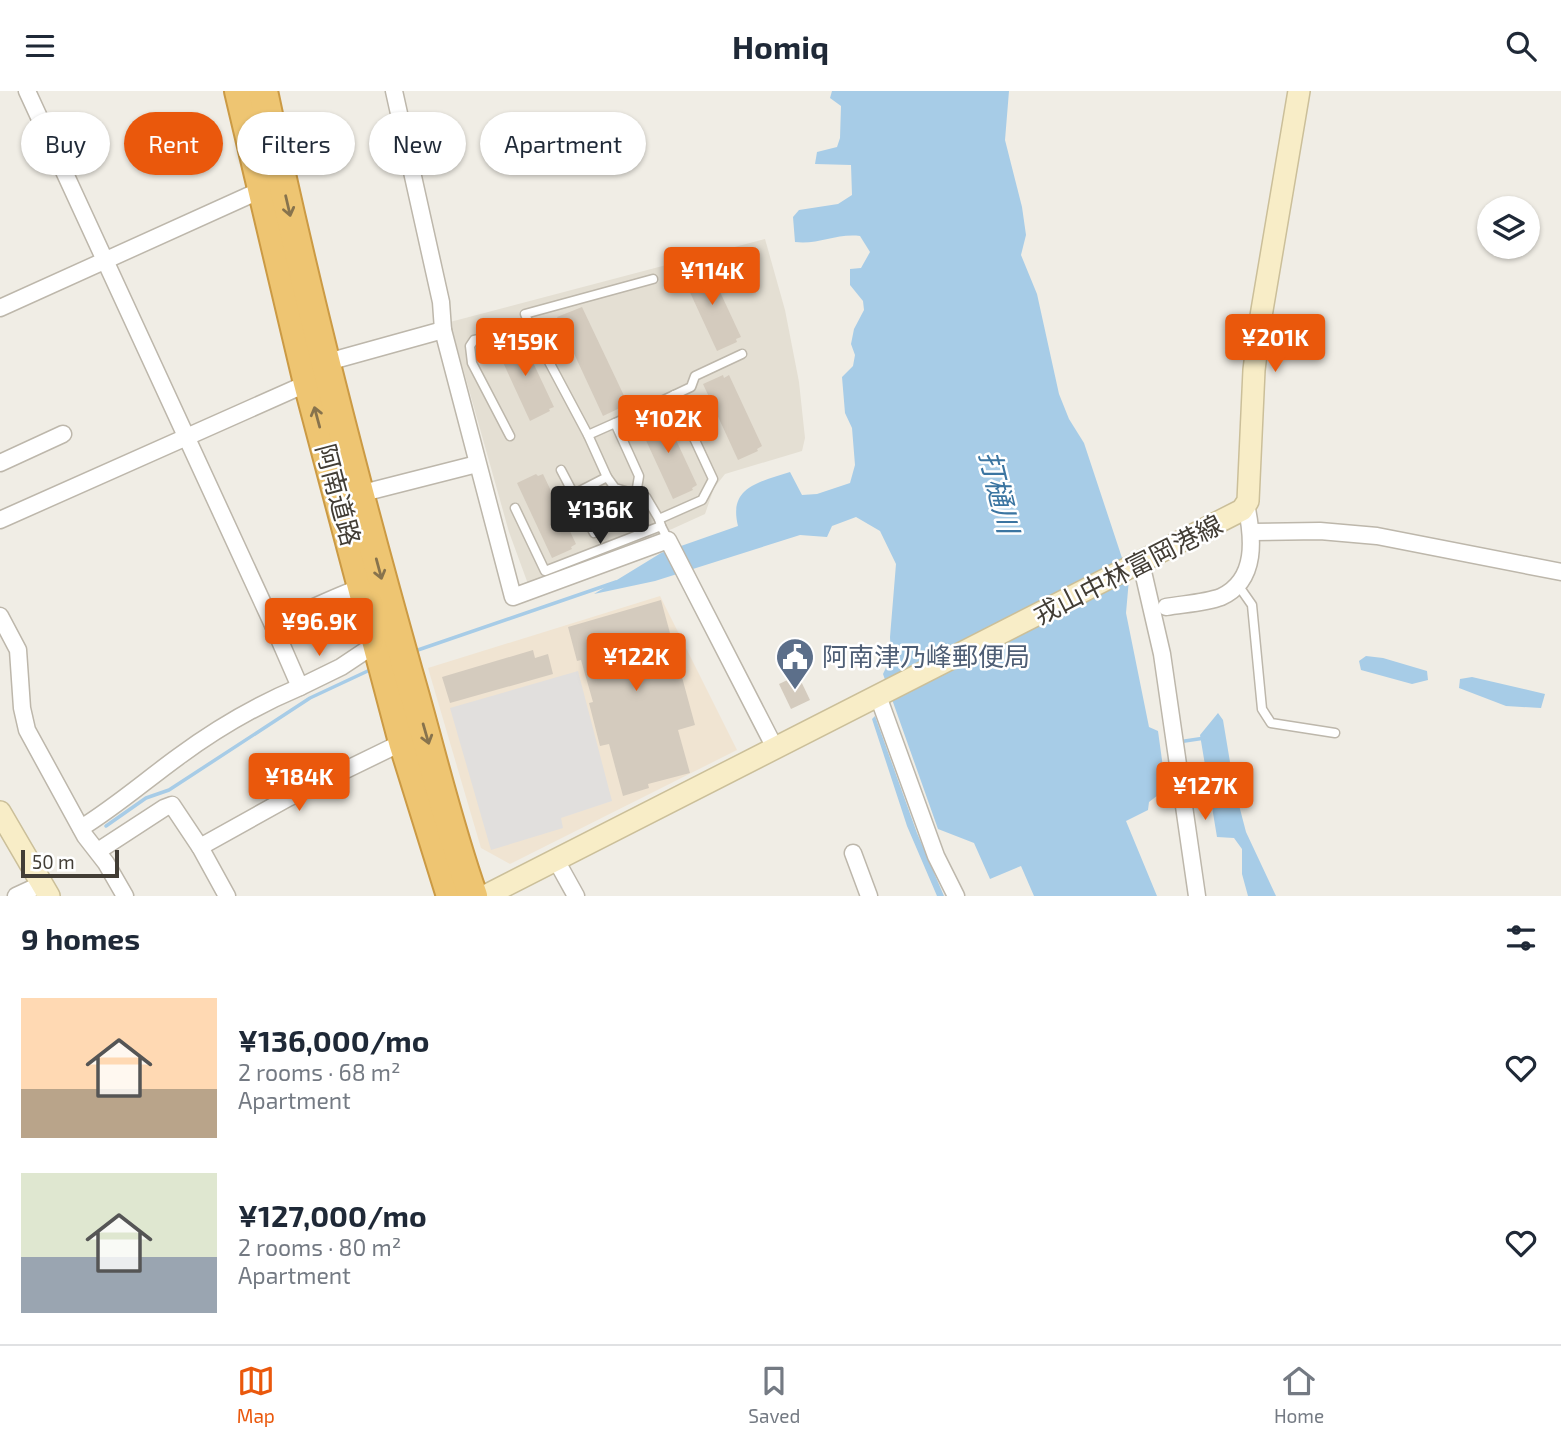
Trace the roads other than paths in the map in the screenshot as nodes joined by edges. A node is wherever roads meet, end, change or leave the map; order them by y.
1 (27, 91) edge
2 (239, 91) edge
3 (263, 91) edge
4 (394, 91) edge
5 (1299, 91) edge
6 (261, 190) junction
7 (104, 261) junction
8 (653, 279) dead end
9 (0, 308) edge
10 (531, 328) junction
11 (443, 330) junction
12 (742, 354) dead end
13 (316, 373) junction
14 (674, 395) junction
15 (615, 423) junction
16 (63, 434) dead end
17 (588, 435) junction
18 (510, 436) dead end
19 (185, 437) junction
20 (0, 463) edge
21 (478, 464) junction
22 (561, 470) dead end
23 (607, 477) junction
24 (359, 494) junction
25 (574, 494) junction
26 (636, 494) junction
27 (1247, 504) junction
28 (515, 508) dead end
29 (0, 520) edge
30 (1259, 532) junction
31 (594, 533) dead end
32 (665, 533) junction
33 (1137, 565) junction
34 (1561, 572) edge
35 (1238, 586) junction
36 (362, 587) junction
37 (1166, 607) dead end
38 (0, 616) edge
39 (273, 625) junction
40 (385, 644) junction
41 (397, 673) junction
42 (300, 687) junction
43 (881, 694) junction
44 (1335, 733) dead end
45 (403, 742) junction
46 (775, 748) junction
47 (0, 812) edge
48 (81, 828) junction
49 (200, 847) junction
50 (98, 851) junction
51 (853, 853) dead end
52 (556, 860) junction
53 (45, 890) edge
54 (16, 896) edge
55 (125, 896) edge
56 (226, 896) edge
57 (451, 896) edge
58 (473, 896) edge
59 (485, 896) edge
60 (576, 896) edge
61 (869, 896) edge
62 (956, 896) edge
63 (1197, 896) edge

1 - 7 street
2 - 6 highway, 阿南道路
3 -> 13 highway, 阿南道路
4 - 11 street
5 - 27 main road, 戎山中林富岡港線
6 - 7 street
6 - 13 highway, 阿南道路
7 - 9 street
7 - 19 street
8 - 10 lane
10 - 17 lane
10 - 18 lane
11 - 13 street
11 - 21 street
12 - 14 lane
13 - 19 street
13 - 24 highway, 阿南道路
36 -> 13 highway, 阿南道路
14 - 15 lane
14 - 32 lane
15 - 17 lane
15 - 26 lane
16 - 20 street
17 - 23 lane
19 - 29 street
19 - 39 street
21 - 24 street
21 - 32 street
22 - 25 lane
23 - 25 lane
23 - 26 lane
24 -> 40 highway, 阿南道路
25 - 31 lane
26 - 32 lane
27 - 30 street
27 - 33 main road, 戎山中林富岡港線
28 - 32 lane
30 - 34 street
30 - 35 street
32 - 46 street
33 - 43 main road, 戎山中林富岡港線
33 - 63 street
35 - 37 street
35 - 44 lane
36 - 39 street
36 - 40 highway, 阿南道路
38 - 48 street
39 - 42 street
40 - 41 highway, 阿南道路
40 - 42 street
41 - 45 highway, 阿南道路
41 -> 58 highway, 阿南道路
42 - 48 street
43 - 46 main road, 戎山中林富岡港線
43 - 62 street
45 - 49 street
45 - 57 highway, 阿南道路
46 - 52 main road, 戎山中林富岡港線
47 - 53 main road
48 - 50 street
49 - 50 street
49 - 56 street
50 - 55 street
51 - 61 street
52 - 59 main road, 戎山中林富岡港線
52 - 60 street
53 - 54 street

